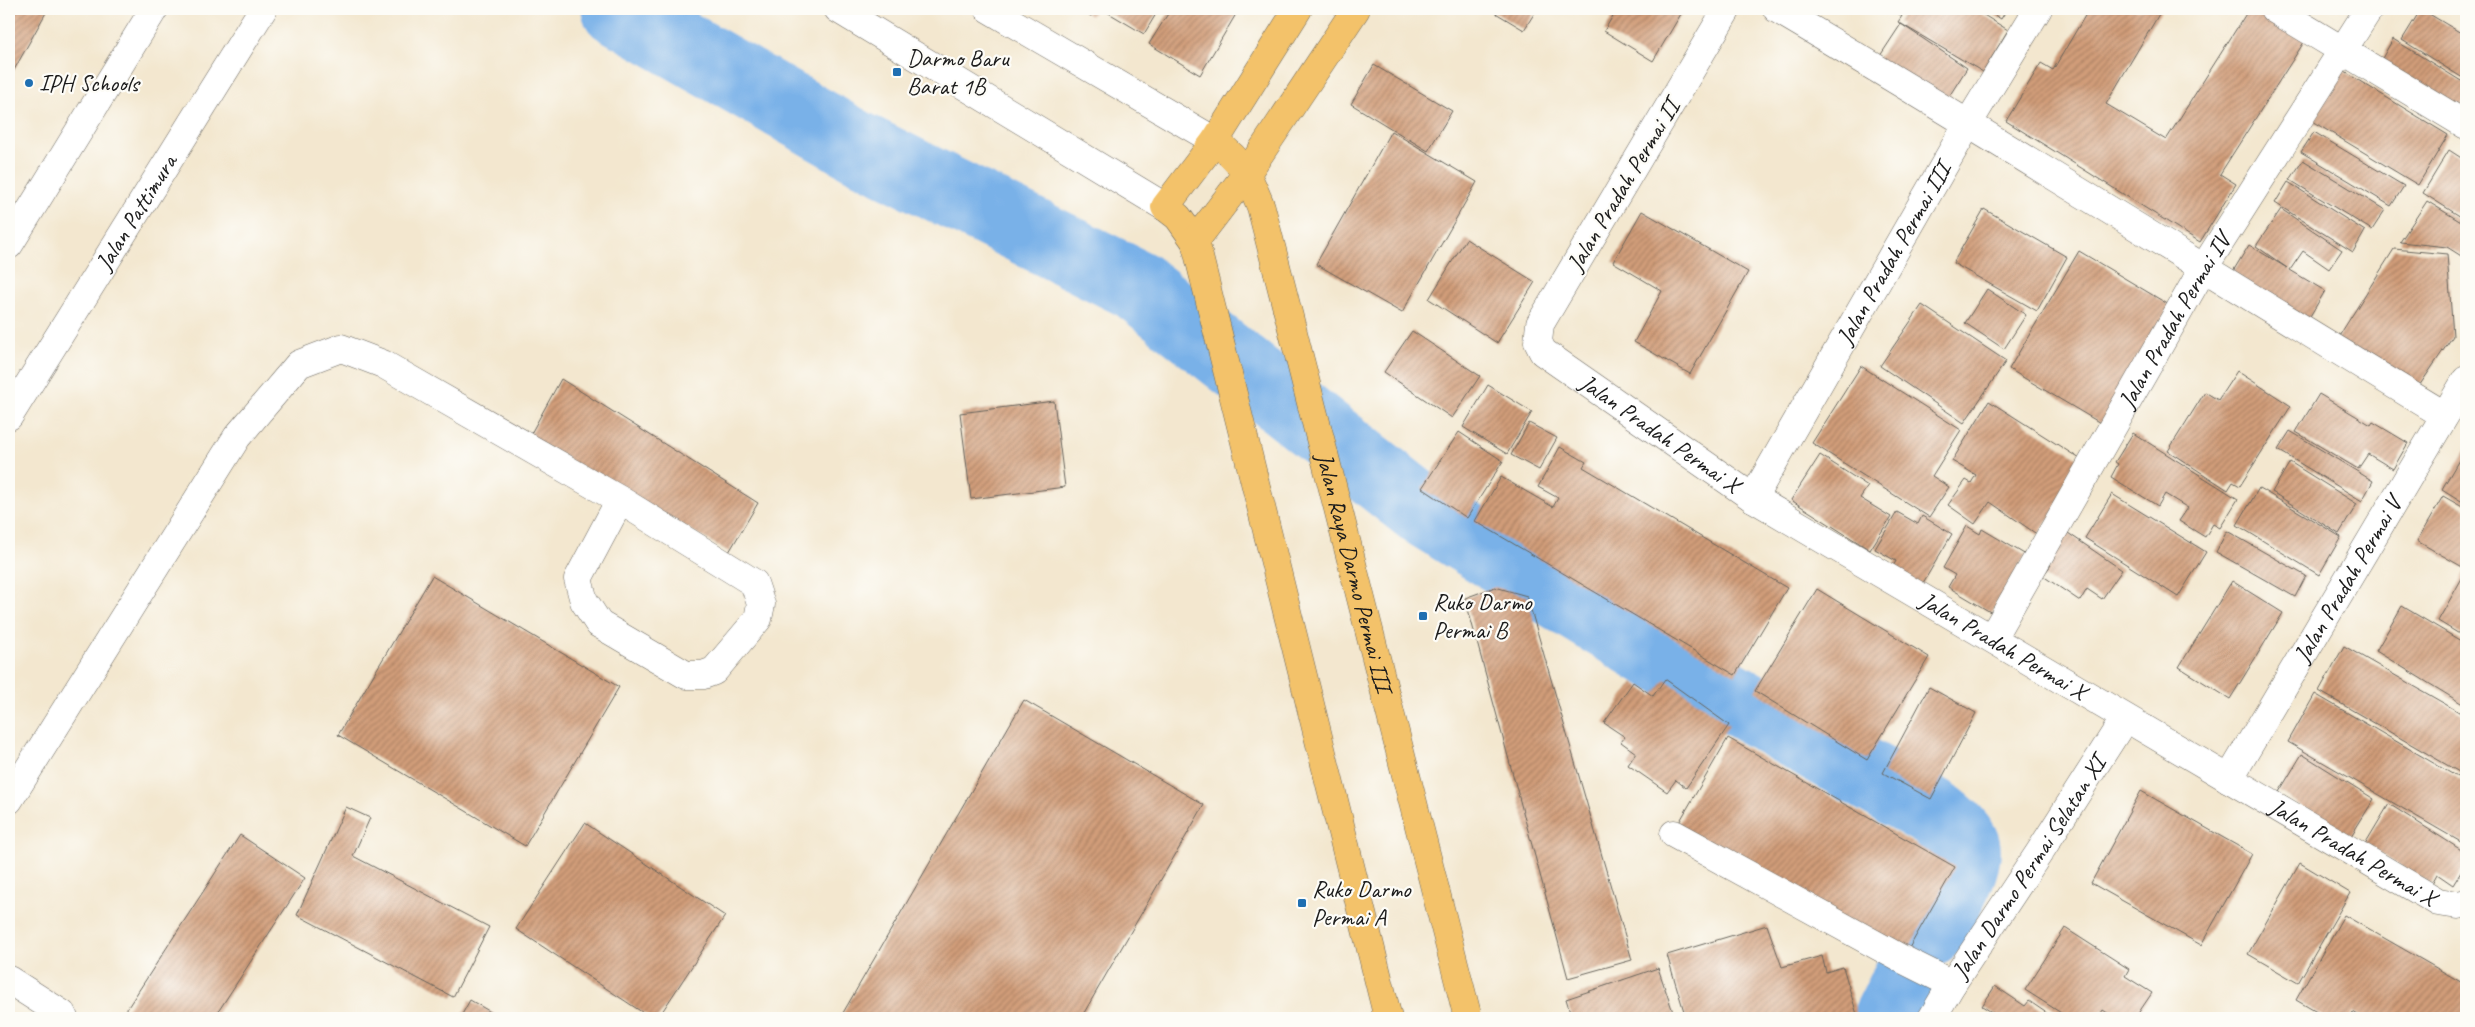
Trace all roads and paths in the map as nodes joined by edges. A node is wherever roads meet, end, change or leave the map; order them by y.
1 (154, 9) edge
2 (263, 9) edge
3 (838, 9) edge
4 (989, 9) edge
5 (1298, 9) edge
6 (1356, 9) edge
7 (1727, 9) edge
8 (1777, 9) edge
9 (2038, 9) edge
10 (2274, 9) edge
11 (2369, 9) edge
12 (2343, 52) junction
13 (1969, 122) junction
14 (2466, 125) edge
15 (1215, 142) junction
16 (1247, 172) junction
17 (1166, 207) junction
18 (1194, 241) junction
19 (9, 245) edge
20 (2203, 269) junction
21 (1553, 360) joint
22 (2466, 380) edge
23 (2444, 415) junction
24 (9, 416) edge
25 (1752, 498) junction
26 (620, 500) junction
27 (1992, 638) junction
28 (2125, 718) junction
29 (2229, 779) junction
30 (9, 800) edge
31 (1674, 834) dead end
32 (2466, 903) edge
33 (9, 980) edge
34 (1952, 984) junction
35 (64, 1018) edge
36 (1388, 1018) edge
37 (1468, 1018) edge
38 (1932, 1018) edge

1 - 19 street
2 - 24 street, Jalan Pattimura
3 - 17 street
4 - 15 street
5 - 15 main road
6 - 16 main road
7 - 21 street, Jalan Pradah Permai II
8 - 13 street
9 - 13 street, Jalan Pradah Permai III
10 - 12 street
11 - 12 street, Jalan Pradah Permai IV
12 - 14 street
12 - 20 street, Jalan Pradah Permai IV
13 - 20 street
13 - 25 street, Jalan Pradah Permai III
15 - 16 main road, Jalan Raya Darmo Permai III
15 - 17 main road
16 - 18 main road
16 - 37 main road, Jalan Raya Darmo Permai III
17 - 18 main road
18 - 36 main road
20 - 23 street
20 - 27 street, Jalan Pradah Permai IV
21 - 25 street, Jalan Pradah Permai X
22 - 23 street, Jalan Pradah Permai V
23 - 29 street, Jalan Pradah Permai V
25 - 27 street, Jalan Pradah Permai X
26 - 26 street
26 - 30 street
27 - 28 street, Jalan Pradah Permai X
28 - 29 street, Jalan Pradah Permai X
28 - 34 street, Jalan Darmo Permai Selatan XI
29 - 32 street, Jalan Pradah Permai X
31 - 34 street
33 - 35 street
34 - 38 street, Jalan Darmo Permai Selatan XI

